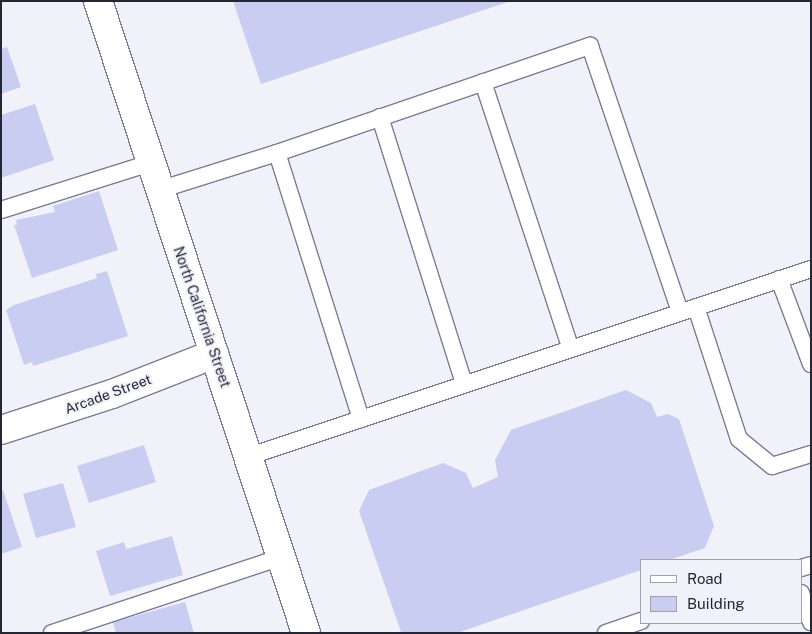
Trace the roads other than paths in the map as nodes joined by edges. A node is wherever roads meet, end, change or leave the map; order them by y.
1 (98, 1) edge
2 (483, 82) junction
3 (380, 117) junction
4 (277, 153) junction
5 (150, 163) junction
6 (159, 190) junction
7 (1, 210) edge
8 (811, 269) edge
9 (779, 279) junction
10 (696, 307) junction
11 (680, 312) junction
12 (571, 348) junction
13 (214, 354) junction
14 (811, 364) edge
15 (464, 384) junction
16 (361, 419) junction
17 (1, 430) edge
18 (811, 454) edge
19 (250, 456) junction
20 (282, 557) junction
21 (802, 596) edge
22 (640, 621) edge
23 (811, 622) edge
24 (52, 633) edge
25 (306, 633) edge
26 (606, 633) edge

1 - 5 street, North California Street
2 - 3 lane
2 - 11 lane
2 - 12 lane
3 - 4 lane
3 - 15 lane
4 - 6 lane
4 - 16 lane
5 - 6 street, North California Street
5 - 7 lane
6 - 13 street, North California Street
8 - 9 lane
9 - 10 lane
9 - 14 lane
10 - 11 lane
10 - 18 lane
11 - 12 lane
12 - 15 lane
13 - 17 street, Arcade Street
13 - 19 street, North California Street
15 - 16 lane
16 - 19 lane
19 - 20 street, North California Street
20 - 24 lane
20 - 25 street, North California Street
21 - 23 lane
22 - 26 lane

